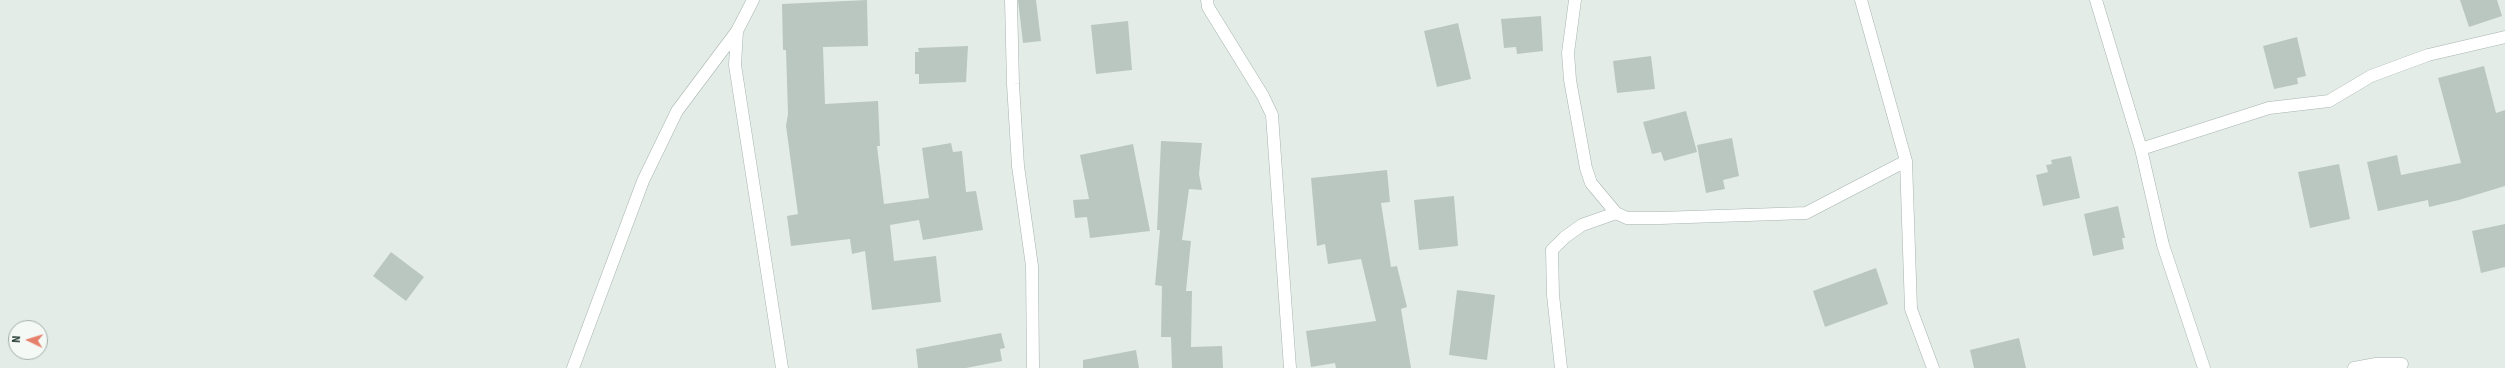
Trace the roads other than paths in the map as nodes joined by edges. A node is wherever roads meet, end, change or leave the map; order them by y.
1 (753, 0) edge
2 (1011, 0) edge
3 (1207, 0) edge
4 (1574, 0) edge
5 (1861, 0) edge
6 (2096, 0) edge
7 (737, 31) junction
8 (2505, 36) edge
9 (2140, 149) junction
10 (1906, 161) junction
11 (1616, 213) junction
12 (2402, 364) dead end
13 (573, 368) edge
14 (782, 368) edge
15 (1033, 368) edge
16 (1290, 368) edge
17 (1562, 368) edge
18 (1933, 368) edge
19 (2204, 368) edge
20 (2354, 368) edge

1 - 7 street
2 - 15 street
3 - 16 street
4 - 11 street
5 - 10 street
6 - 9 street
7 - 13 street
7 - 14 street
8 - 9 street
9 - 19 street
10 - 11 street
10 - 18 street
11 - 17 street
12 - 20 street

